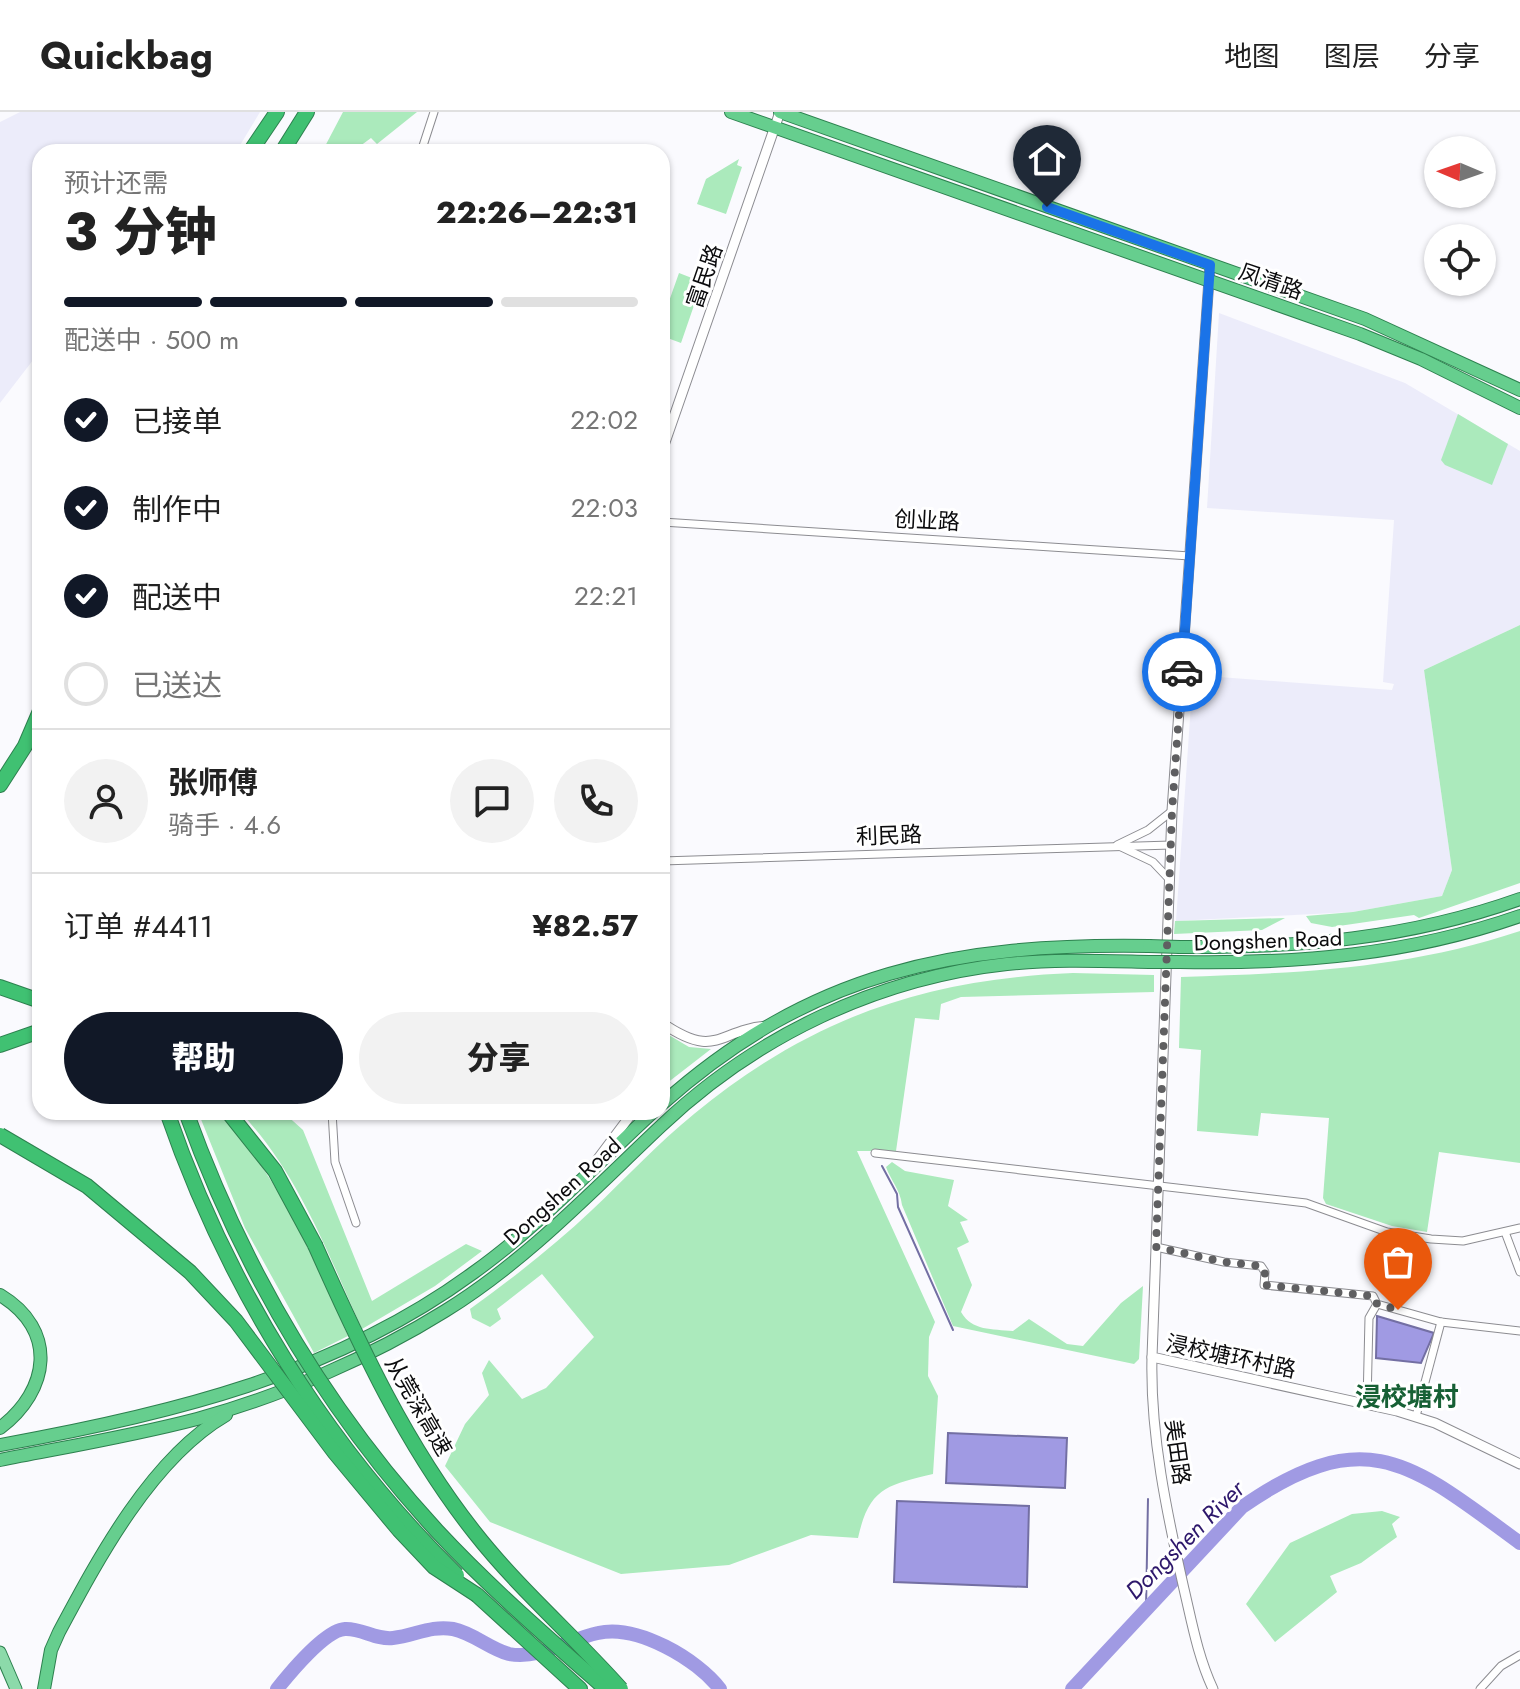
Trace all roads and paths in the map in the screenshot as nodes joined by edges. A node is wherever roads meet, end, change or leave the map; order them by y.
1 (277, 112) edge
2 (286, 112) edge
3 (307, 112) edge
4 (434, 112) edge
5 (731, 112) edge
6 (780, 112) edge
7 (775, 127) junction
8 (255, 144) edge
9 (267, 144) edge
10 (287, 144) edge
11 (424, 144) edge
12 (1210, 265) junction
13 (1209, 280) junction
14 (1520, 390) edge
15 (1520, 408) edge
16 (670, 428) edge
17 (670, 523) edge
18 (1190, 556) junction
19 (32, 730) edge
20 (0, 785) edge
21 (1172, 811) junction
22 (1117, 845) junction
23 (1171, 845) junction
24 (670, 861) edge
25 (1170, 880) junction
26 (1520, 899) edge
27 (1520, 916) edge
28 (0, 987) edge
29 (32, 998) edge
30 (769, 1026) junction
31 (670, 1029) edge
32 (32, 1034) edge
33 (0, 1045) edge
34 (670, 1097) edge
35 (670, 1119) edge
36 (170, 1120) edge
37 (189, 1120) edge
38 (234, 1120) edge
39 (332, 1120) edge
40 (627, 1120) edge
41 (645, 1120) edge
42 (669, 1120) edge
43 (0, 1135) edge
44 (875, 1153) dead end
45 (590, 1173) junction
46 (1158, 1185) junction
47 (356, 1223) dead end
48 (1520, 1228) edge
49 (1505, 1232) junction
50 (1156, 1247) junction
51 (1520, 1272) edge
52 (0, 1295) edge
53 (1377, 1304) junction
54 (1441, 1322) junction
55 (1520, 1331) edge
56 (1152, 1357) junction
57 (1367, 1403) junction
58 (245, 1404) junction
59 (1416, 1416) junction
60 (0, 1428) edge
61 (0, 1445) edge
62 (0, 1460) edge
63 (1520, 1464) edge
64 (477, 1595) junction
65 (0, 1652) edge
66 (1520, 1655) edge
67 (16, 1689) edge
68 (44, 1689) edge
69 (580, 1689) edge
70 (606, 1689) edge
71 (621, 1689) edge
72 (1213, 1689) edge
73 (1480, 1689) edge

1 - 8 highway
2 - 9 highway
3 - 10 highway
4 - 11 street
5 - 7 highway, 凤清路
6 - 7 street, 富民路
6 - 12 highway, 凤清路
7 - 13 highway, 凤清路
7 - 16 street, 富民路
12 - 13 street, 浸校塘环村路
12 - 14 highway, 凤清路
13 - 15 highway, 凤清路
13 - 18 street, 浸校塘环村路
17 - 18 street, 创业路
18 - 21 street, 浸校塘环村路
19 - 20 highway
21 - 22 street, 利民路
21 - 23 street, 浸校塘环村路
22 - 23 street, 利民路
22 - 24 street, 利民路
22 - 25 street, 利民路
23 - 25 street, 浸校塘环村路
25 - 46 street, 浸校塘环村路
26 - 30 highway, Dongshen Road, bridge
27 - 35 highway, Dongshen Road, bridge
28 - 29 highway
30 - 31 street
30 - 34 highway, Dongshen Road
32 - 33 highway
36 - 64 highway, bridge
37 - 70 highway, bridge
38 - 71 highway, 从莞深高速, bridge
39 - 47 street
40 - 45 street
41 - 45 highway, Dongshen Road
42 - 58 highway, Dongshen Road, bridge
43 - 64 highway, bridge
44 - 46 street
45 - 61 highway, Dongshen Road
46 - 49 street
46 - 50 street, 浸校塘环村路
48 - 49 street
49 - 51 street
50 - 53 street
50 - 56 street, 浸校塘环村路
52 - 60 highway
53 - 54 street
53 - 57 street
54 - 55 street
54 - 59 street
56 - 57 street, 浸校塘环村路
56 - 72 street, 美田路
57 - 59 street, 浸校塘环村路
58 - 62 highway, Dongshen Road
58 - 68 highway
59 - 63 street, 浸校塘环村路
64 - 69 highway
65 - 67 main road
66 - 73 street

